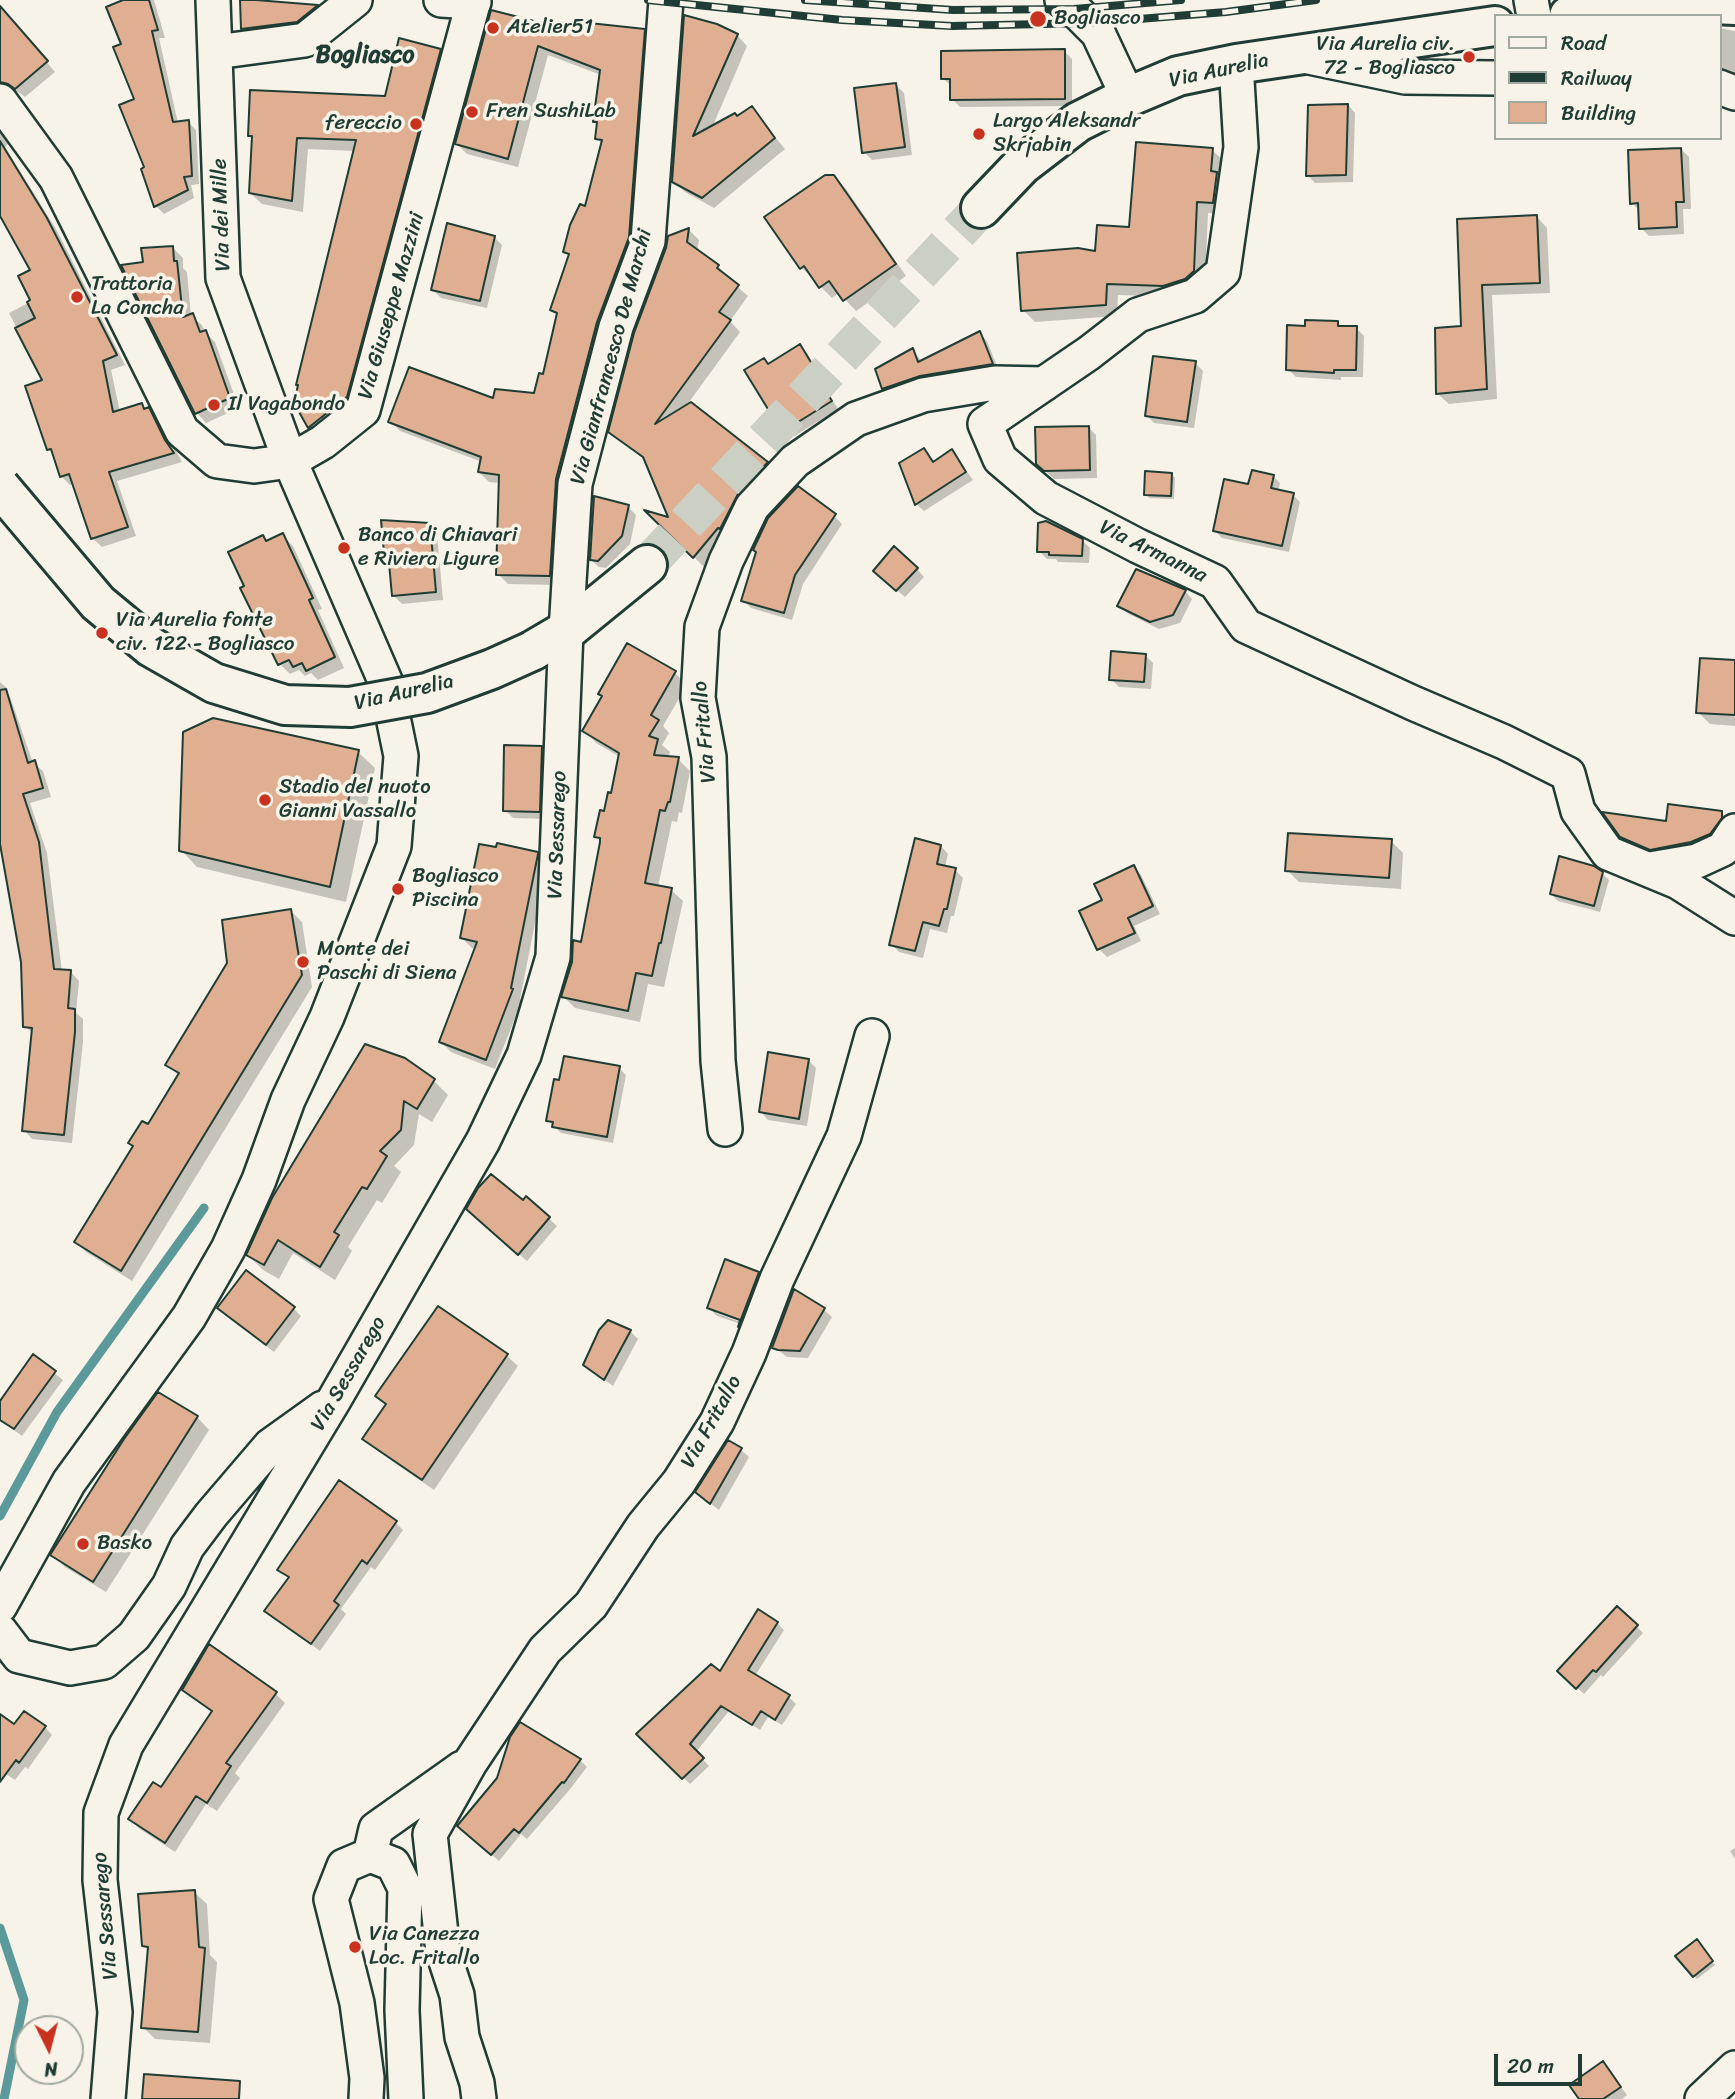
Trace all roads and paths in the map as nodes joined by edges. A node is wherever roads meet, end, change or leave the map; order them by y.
1 (213, 0) edge
2 (355, 0) edge
3 (441, 0) edge
4 (666, 0) edge
5 (1062, 0) edge
6 (474, 1) edge
7 (1735, 5) edge
8 (1587, 14) edge
9 (1494, 26) edge
10 (216, 52) junction
11 (1300, 55) junction
12 (1237, 65) junction
13 (1494, 78) edge
14 (1128, 97) junction
15 (0, 101) edge
16 (981, 208) tunnel mouth
17 (1044, 384) junction
18 (290, 461) junction
19 (0, 487) edge
20 (647, 565) tunnel mouth
21 (566, 631) junction
22 (1735, 831) edge
23 (1650, 869) junction
24 (1735, 918) edge
25 (872, 1036) dead end
26 (725, 1129) dead end
27 (334, 1400) junction
28 (0, 1606) edge
29 (0, 1631) edge
30 (470, 1763) junction
31 (370, 1855) junction
32 (1735, 2068) edge
33 (108, 2099) edge
34 (366, 2099) edge
35 (406, 2099) edge
36 (479, 2099) edge
37 (1702, 2099) edge

1 - 10 street, Via dei Mille
2 - 10 street
3 - 6 street
4 - 21 street, Via Gianfrancesco De Marchi
5 - 14 street
6 - 18 street, Via Giuseppe Mazzini
7 - 8 main road
9 - 11 main road, Via Aurelia
10 - 18 street, Via dei Mille
11 - 12 main road, Via Aurelia
11 - 13 street
12 - 14 main road, Via Aurelia
12 - 17 street, Via Armanna
14 - 16 main road, Via Aurelia
15 - 18 street, Via Giuseppe Mazzini
17 - 23 street, Via Armanna
17 - 26 street, Via Fritallo
18 - 28 street, Via dei Mille
19 - 21 main road, Via Aurelia, bridge
20 - 21 main road, Via Aurelia
21 - 27 street, Via Sessarego
22 - 23 street
23 - 24 street, Via Armanna
25 - 30 street, Via Fritallo
27 - 29 street
27 - 33 street, Via Sessarego
30 - 31 street
30 - 36 street, Via Fritallo
31 - 34 street
31 - 35 street
32 - 37 street

